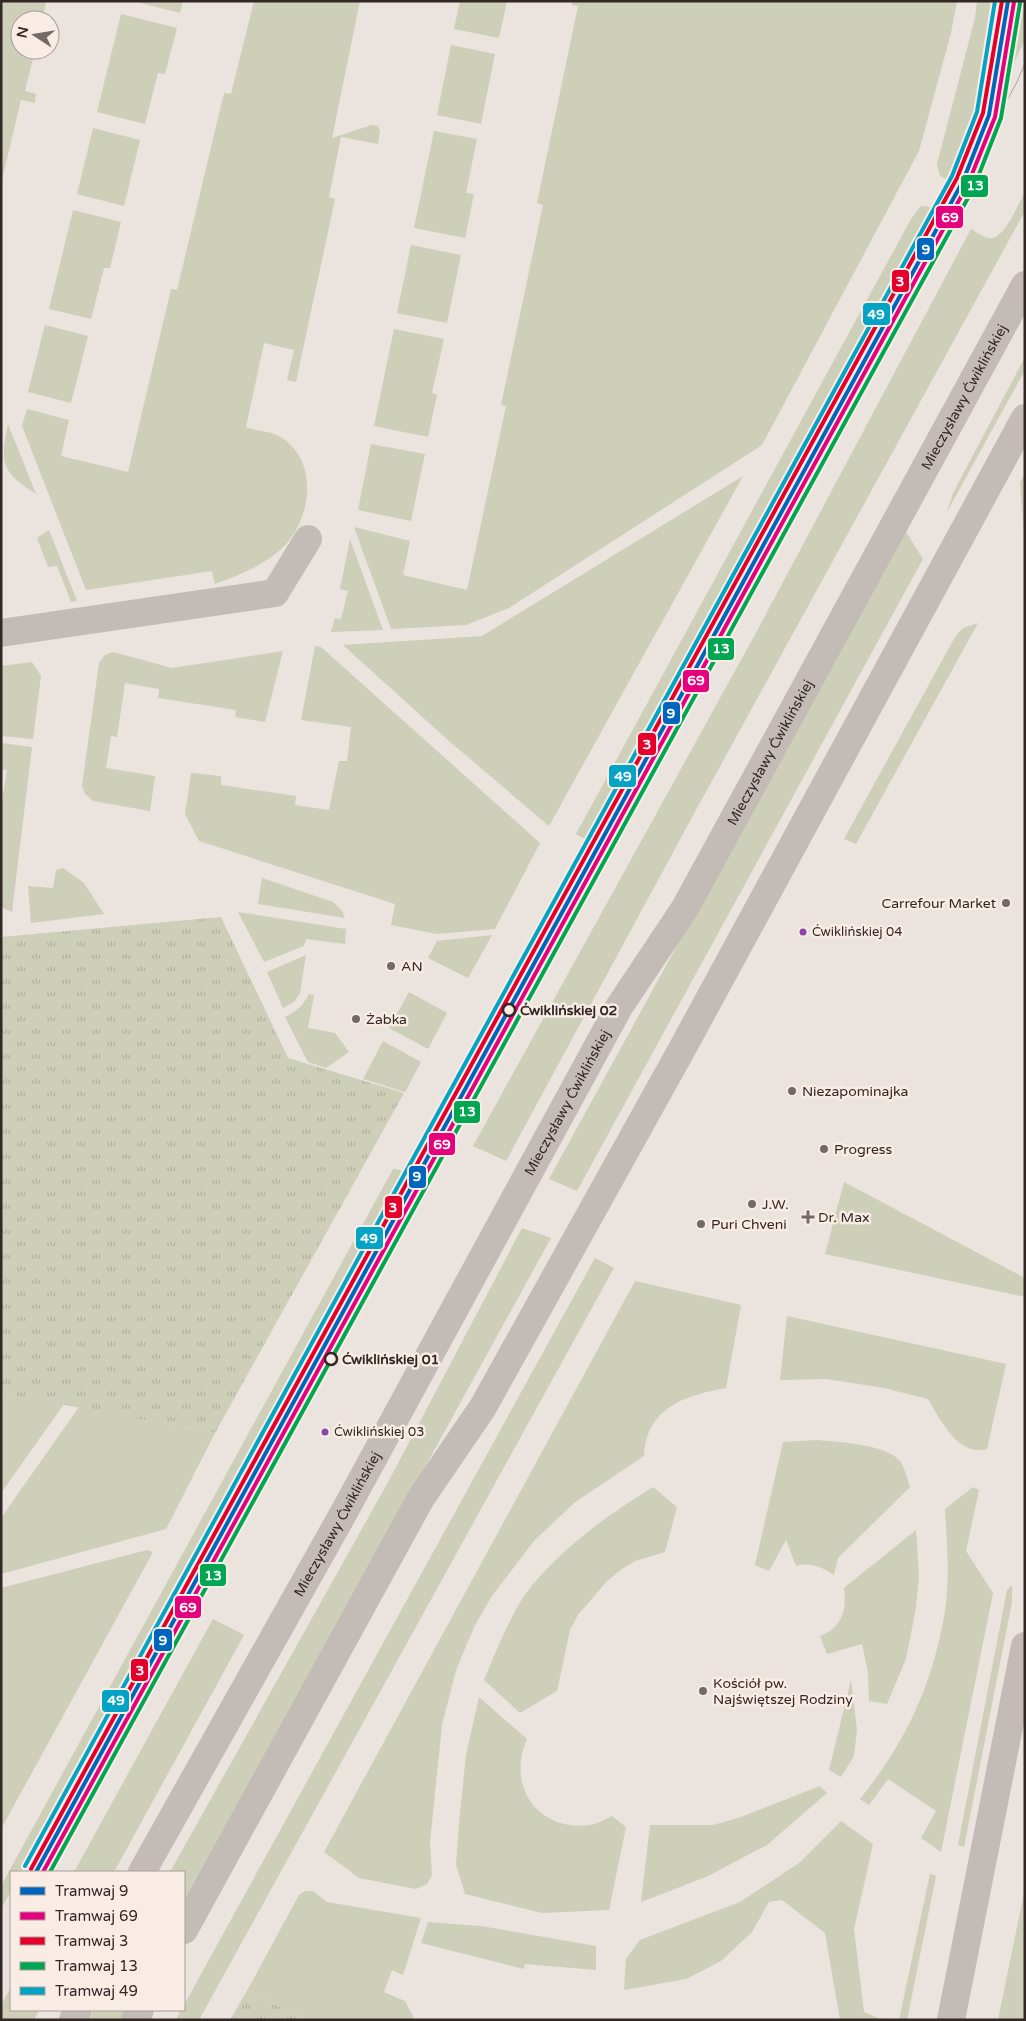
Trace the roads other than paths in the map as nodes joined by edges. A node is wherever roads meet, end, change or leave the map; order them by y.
1 (1025, 285) edge
2 (1025, 418) edge
3 (308, 539) dead end
4 (1, 632) edge
5 (1025, 1646) edge
6 (143, 1871) edge
7 (185, 1928) edge
8 (951, 2020) edge

1 - 6 street, Mieczysławy Ćwiklińskiej
2 - 7 street
3 - 4 street
5 - 8 street

